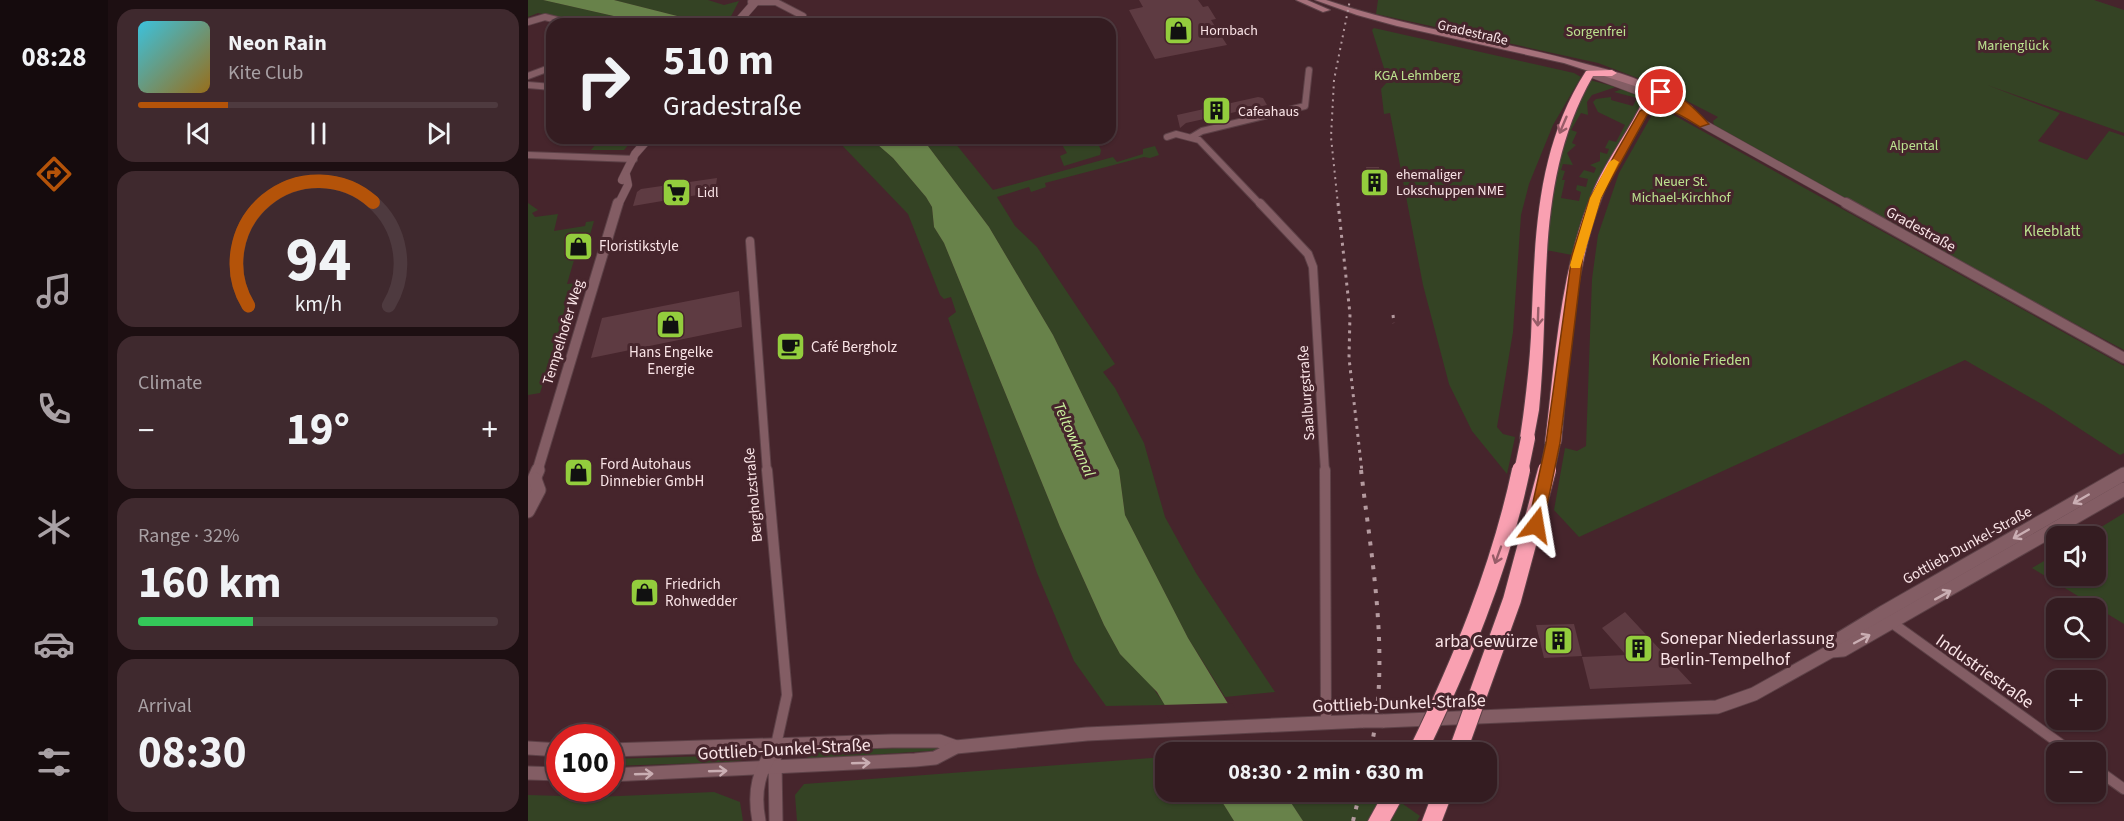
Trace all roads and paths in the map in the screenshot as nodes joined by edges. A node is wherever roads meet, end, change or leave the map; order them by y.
1 (1300, 0) edge
2 (1319, 0) edge
3 (754, 1) edge
4 (803, 16) dead end
5 (741, 18) edge
6 (546, 19) edge
7 (528, 22) edge
8 (546, 69) edge
9 (1309, 70) dead end
10 (1590, 73) junction
11 (1612, 73) junction
12 (528, 76) edge
13 (528, 85) edge
14 (546, 86) edge
15 (1649, 91) junction
16 (1676, 109) junction
17 (1643, 113) junction
18 (1704, 124) junction
19 (1192, 136) junction
20 (1167, 137) dead end
21 (644, 144) edge
22 (528, 155) edge
23 (634, 159) junction
24 (750, 241) dead end
25 (2124, 358) edge
26 (2124, 474) edge
27 (535, 479) junction
28 (2124, 489) edge
29 (528, 494) edge
30 (528, 511) edge
31 (1882, 613) junction
32 (1892, 624) junction
33 (1831, 651) junction
34 (1326, 723) junction
35 (1422, 742) edge
36 (1461, 742) edge
37 (2058, 742) edge
38 (776, 745) junction
39 (956, 747) junction
40 (528, 748) edge
41 (546, 749) edge
42 (624, 750) edge
43 (775, 768) junction
44 (760, 770) junction
45 (528, 773) edge
46 (546, 774) edge
47 (624, 775) edge
48 (2106, 776) edge
49 (2124, 789) edge
50 (1390, 802) edge
51 (1439, 802) edge
52 (759, 821) edge
53 (776, 821) edge
54 (1378, 821) edge
55 (1432, 821) edge

1 - 10 main road, Gradestraße
2 - 11 main road, Gradestraße
3 - 4 street
3 - 5 street
6 - 7 street
8 - 12 street
9 - 19 street
10 - 11 highway
10 - 15 street, Gradestraße
10 -> 35 highway, bridge
11 - 15 main road, Gradestraße
13 - 14 street
15 - 16 street, Gradestraße
15 - 17 highway
15 - 18 street, Gradestraße
16 - 17 highway
16 - 18 street, Gradestraße
17 - 36 highway, bridge
18 - 25 street, Gradestraße
19 - 20 street
19 - 34 street, Saalburgstraße
21 - 23 street, Tempelhofer Weg
22 - 23 street
23 - 27 street, Tempelhofer Weg
24 - 38 street, Bergholzstraße
26 -> 31 street, Gottlieb-Dunkel-Straße
27 - 29 street, Tempelhofer Weg
27 - 30 street, Tempelhofer Weg
32 -> 28 street, Gottlieb-Dunkel-Straße
31 - 32 street, Industriestraße
31 - 33 street, Gottlieb-Dunkel-Straße
33 -> 32 street, Gottlieb-Dunkel-Straße
32 - 37 street, Industriestraße
33 - 34 street, Gottlieb-Dunkel-Straße, bridge
34 - 39 street, Gottlieb-Dunkel-Straße
38 - 39 street, Gottlieb-Dunkel-Straße
38 - 42 street, Gottlieb-Dunkel-Straße
38 - 43 street
38 - 44 street
43 -> 39 street, Gottlieb-Dunkel-Straße
40 - 41 street
43 - 44 street, Gottlieb-Dunkel-Straße
43 - 53 street
47 -> 44 street, Gottlieb-Dunkel-Straße
44 - 52 street
45 - 46 street
48 - 49 street
50 - 54 highway
51 - 55 highway

